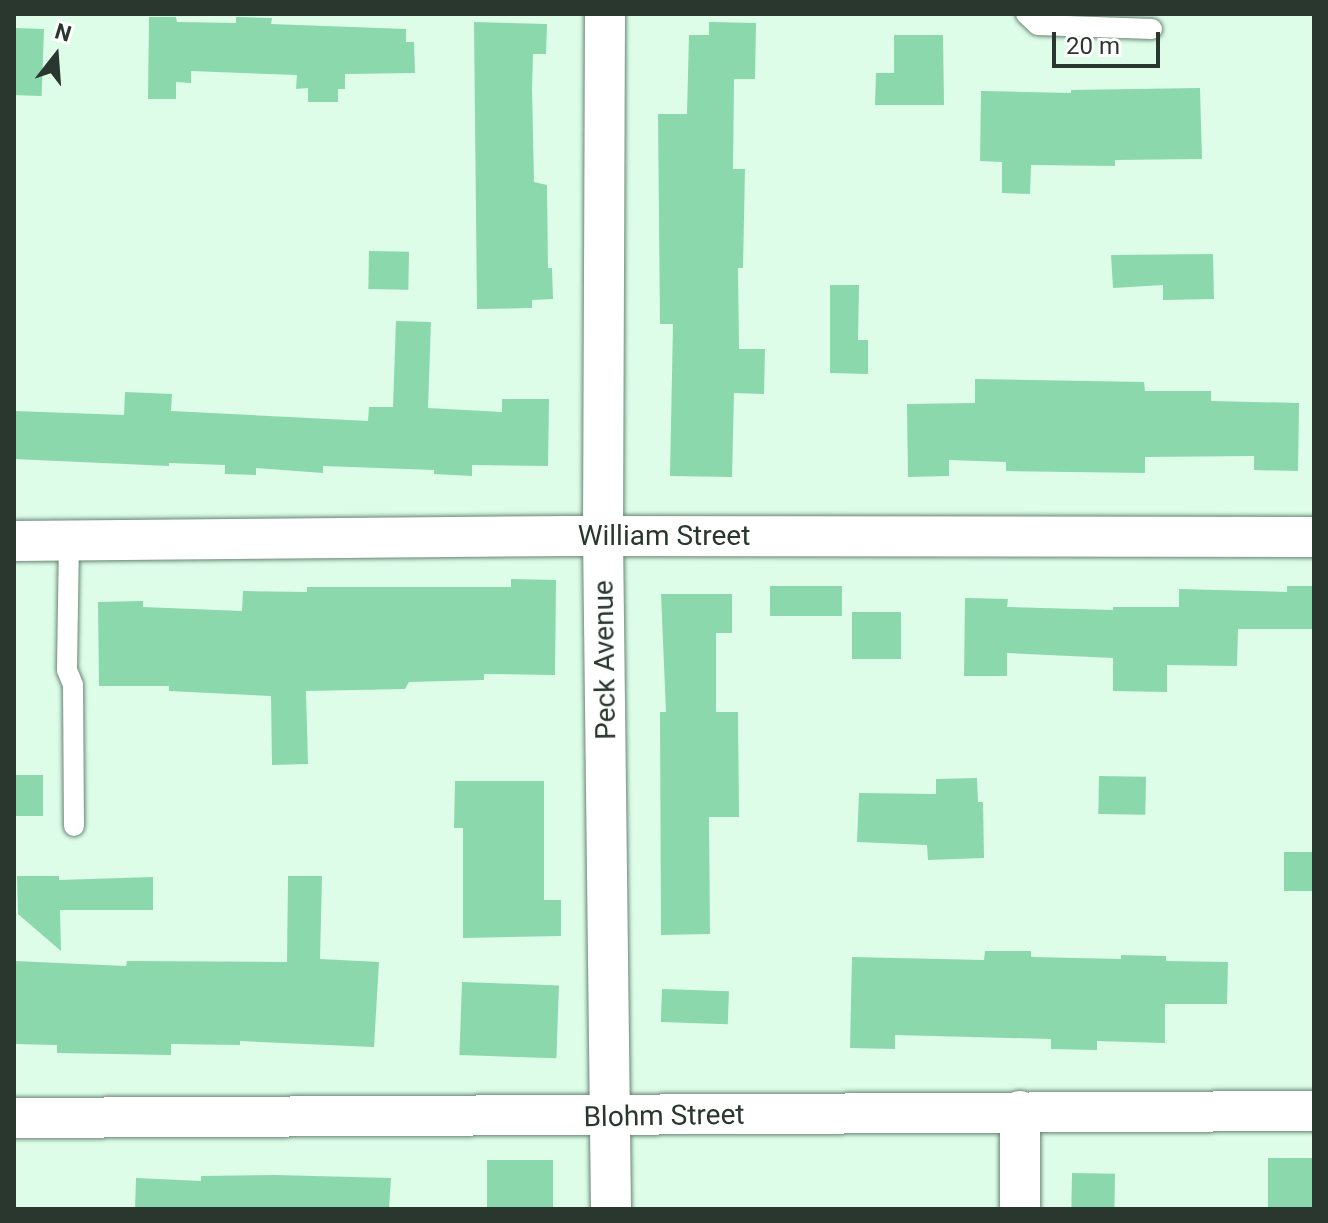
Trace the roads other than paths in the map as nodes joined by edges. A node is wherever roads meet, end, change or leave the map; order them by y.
1 (605, 14) edge
2 (1026, 14) edge
3 (1152, 29) dead end
4 (603, 536) junction
5 (1314, 537) edge
6 (14, 541) edge
7 (69, 541) junction
8 (74, 826) dead end
9 (1020, 1111) junction
10 (1314, 1111) edge
11 (612, 1117) junction
12 (14, 1118) edge
13 (611, 1209) edge
14 (1020, 1209) edge

1 - 4 street, Peck Avenue
2 - 3 lane
4 - 5 street, William Street
4 - 7 street, William Street
4 - 11 street, Peck Avenue
6 - 7 street, William Street
7 - 8 lane
9 - 10 street, Blohm Street
9 - 11 street, Blohm Street
9 - 14 street
11 - 12 street, Blohm Street
11 - 13 street, Peck Avenue

